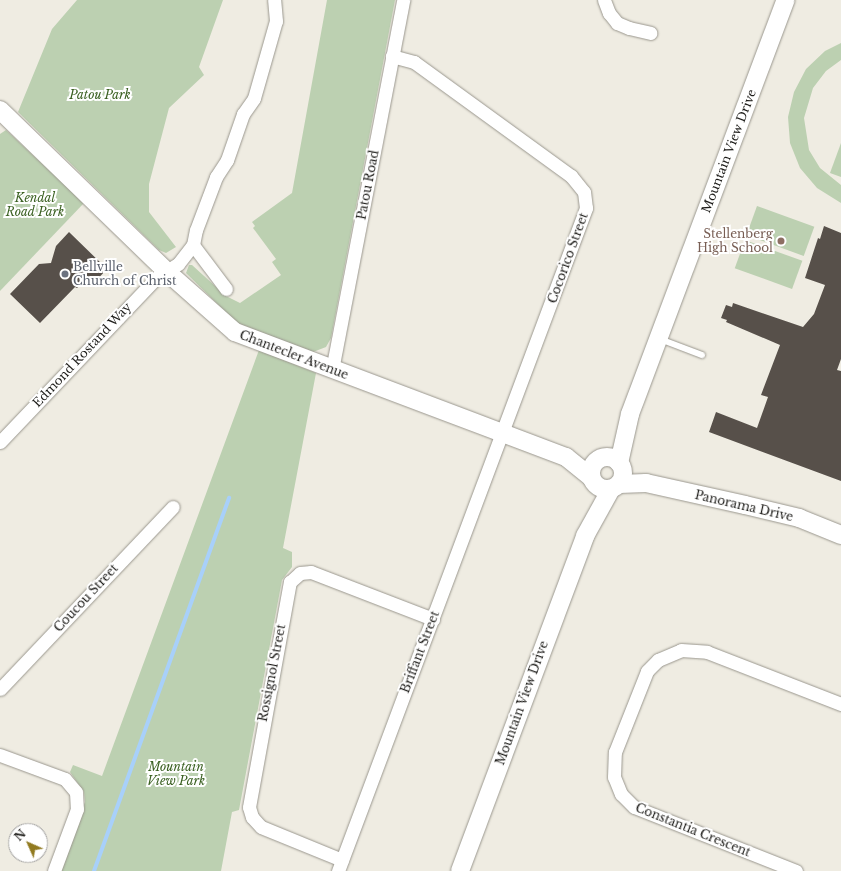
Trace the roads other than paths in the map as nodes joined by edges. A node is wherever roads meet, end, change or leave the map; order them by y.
1 (274, 0) edge
2 (403, 0) edge
3 (604, 0) edge
4 (786, 0) edge
5 (650, 33) dead end
6 (392, 56) junction
7 (0, 110) edge
8 (193, 245) junction
9 (166, 271) junction
10 (226, 289) dead end
11 (659, 339) junction
12 (702, 355) dead end
13 (332, 370) junction
14 (502, 433) junction
15 (0, 442) edge
16 (608, 473) junction
17 (173, 507) dead end
18 (841, 535) edge
19 (433, 619) junction
20 (0, 689) edge
21 (841, 704) edge
22 (0, 755) edge
23 (340, 866) edge
24 (54, 871) edge
25 (460, 871) edge
26 (796, 871) edge

1 - 8 street
2 - 6 street, Patou Road
3 - 5 street
4 - 11 street, Mountain View Drive
6 - 13 street, Patou Road
6 - 14 street, Cocorico Street
7 - 9 street, Chantecler Avenue
8 - 9 street, Edmond Rostand Way
8 - 10 street
9 - 13 street, Chantecler Avenue
9 - 15 street, Edmond Rostand Way
11 - 12 lane
11 - 16 street, Mountain View Drive
13 - 14 street, Chantecler Avenue
14 - 16 street, Chantecler Avenue
14 - 19 street, Briffant Street
16 - 18 street, Panorama Drive
16 - 25 street, Mountain View Drive
17 - 20 street, Coucou Street
19 - 23 street, Briffant Street
19 - 23 street, Rossignol Street
21 - 26 street, Constantia Crescent
22 - 24 street

